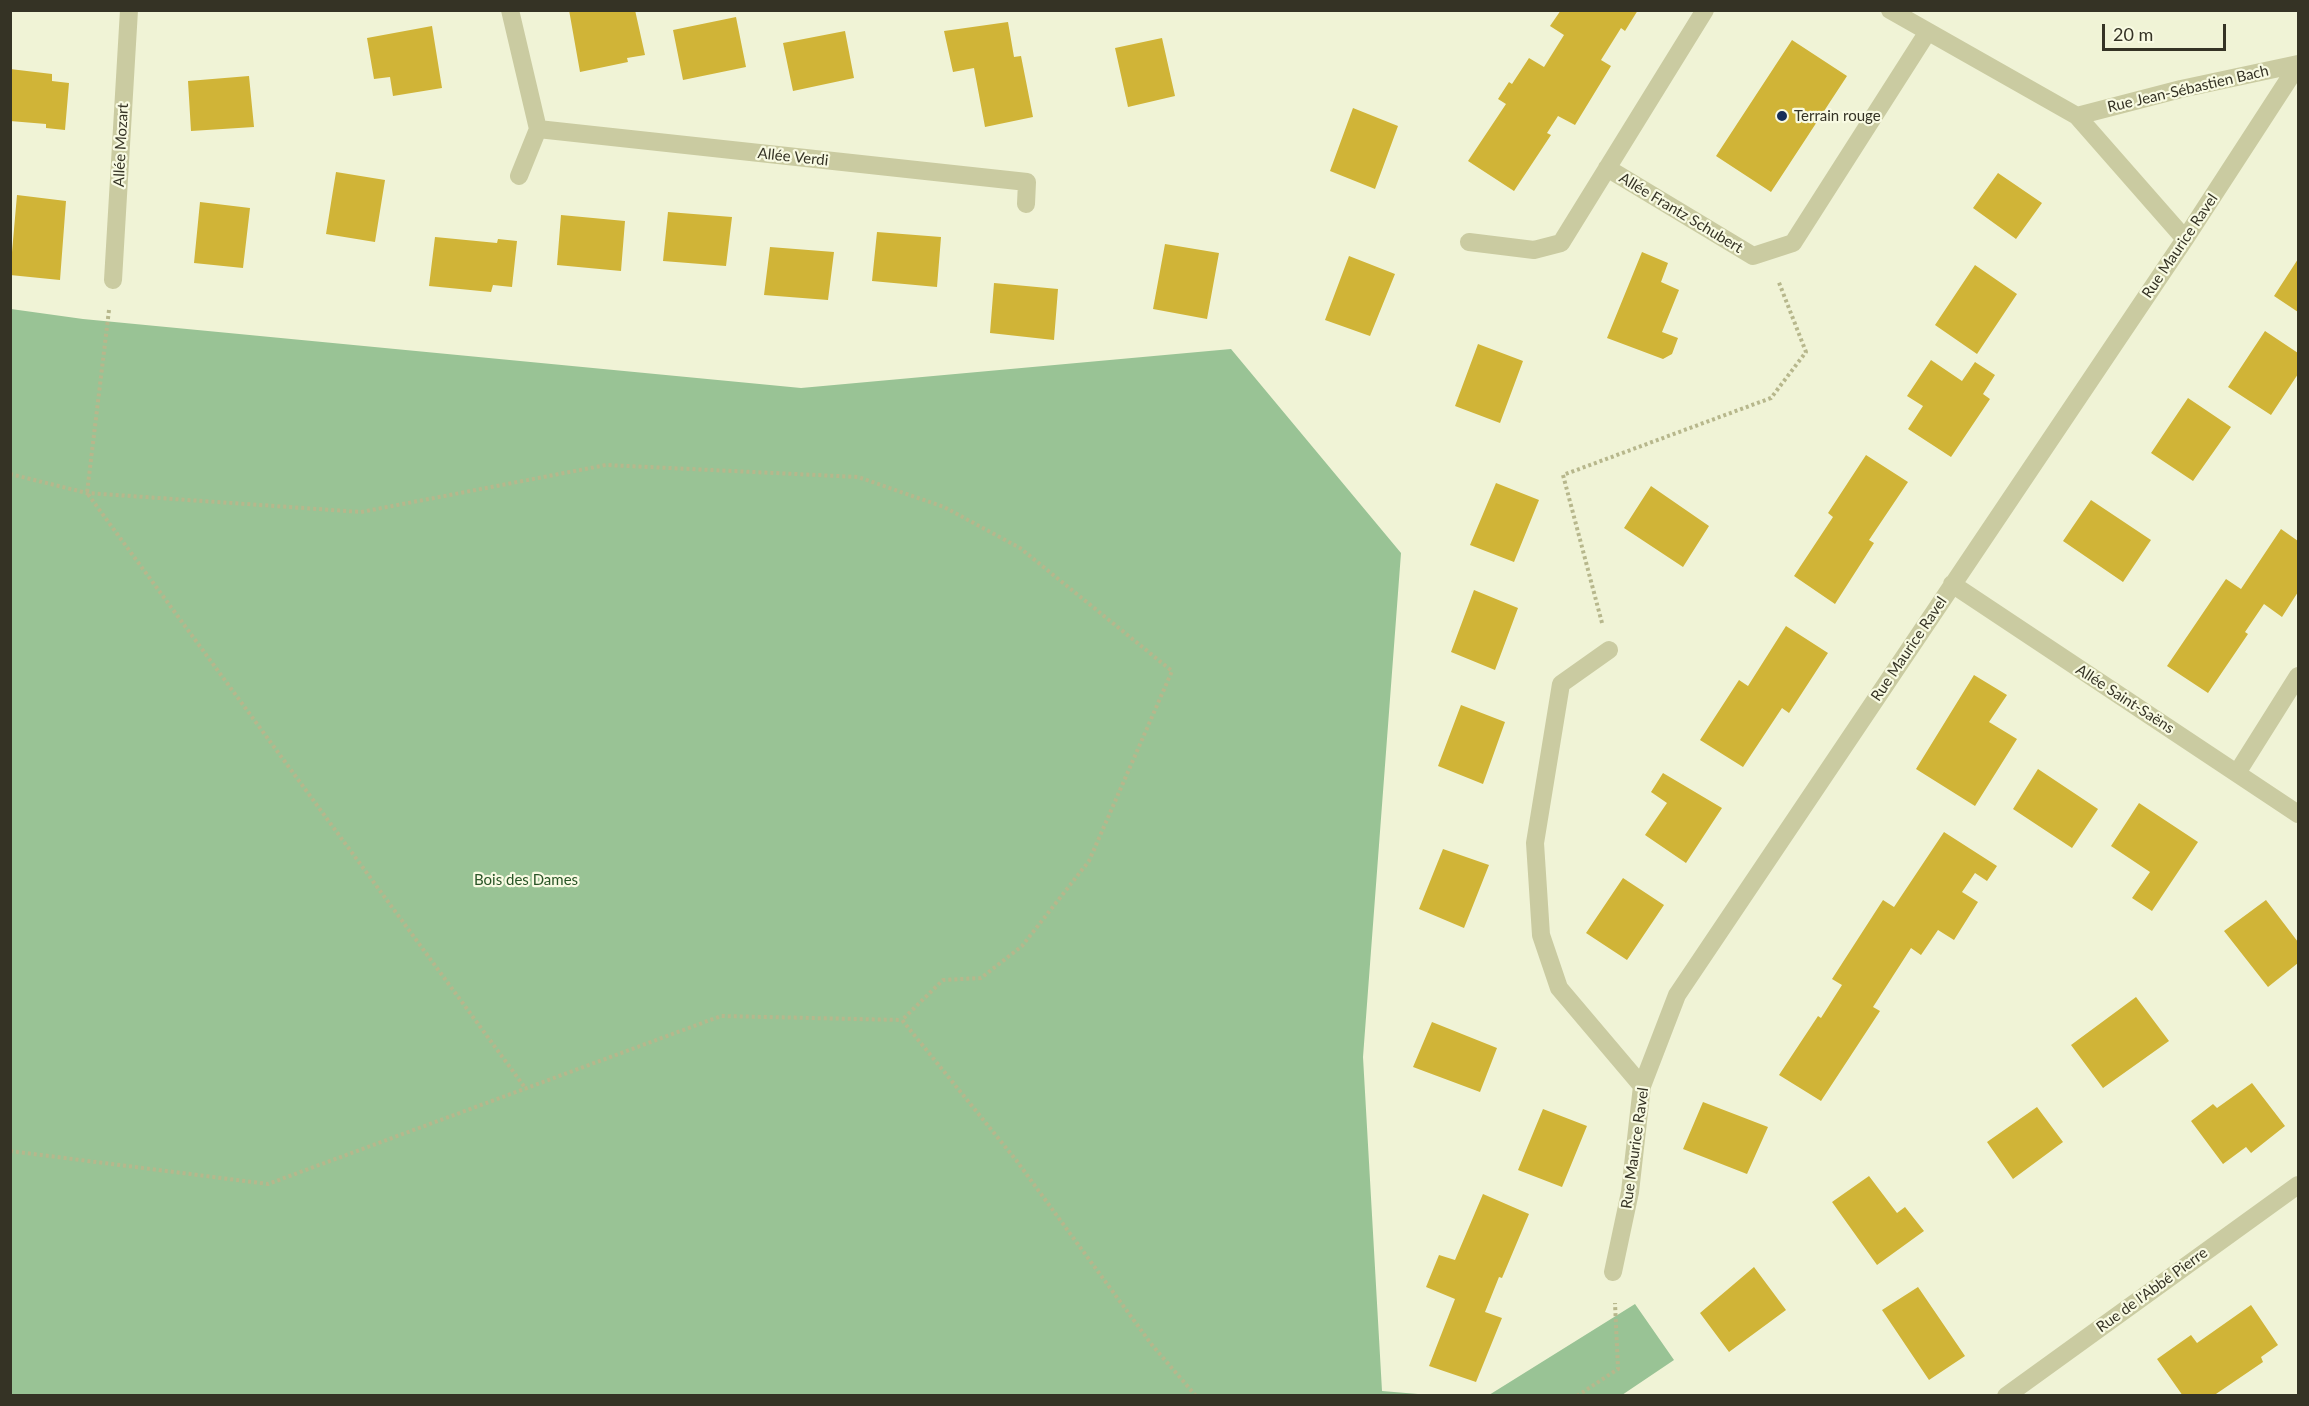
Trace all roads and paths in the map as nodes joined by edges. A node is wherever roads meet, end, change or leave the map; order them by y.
1 (129, 10) edge
2 (510, 10) edge
3 (1705, 10) edge
4 (1890, 10) edge
5 (1927, 33) junction
6 (2298, 64) edge
7 (2077, 116) junction
8 (538, 129) junction
9 (1607, 168) junction
10 (519, 176) dead end
11 (1026, 204) dead end
12 (2185, 239) junction
13 (1469, 242) dead end
14 (1767, 251) junction
15 (113, 280) joint
16 (10, 474) edge
17 (87, 493) junction
18 (1952, 584) junction
19 (1609, 650) joint
20 (2298, 676) edge
21 (2237, 772) junction
22 (2298, 814) edge
23 (902, 1020) junction
24 (1642, 1086) junction
25 (526, 1089) junction
26 (10, 1151) edge
27 (2298, 1185) edge
28 (1613, 1272) joint
29 (1196, 1395) edge
30 (1577, 1395) edge
31 (2006, 1395) edge

1 - 15 street, Allée Mozart
2 - 8 street
3 - 9 street, Allée Frantz Schubert
4 - 5 street
5 - 7 street
5 - 14 street, Allée Frantz Schubert
6 - 7 street, Rue Jean-Sébastien Bach
6 - 12 street, Rue Maurice Ravel
7 - 12 street
8 - 10 street
8 - 11 street, Allée Verdi
9 - 13 street, Allée Frantz Schubert
9 - 14 street, Allée Frantz Schubert
12 - 18 street, Rue Maurice Ravel
14 - 19 path
15 - 17 path
16 - 17 path
17 - 23 path
17 - 25 path
18 - 21 street, Allée Saint-Saëns
18 - 24 street, Rue Maurice Ravel
19 - 24 street
20 - 21 street
21 - 22 street, Allée Saint-Saëns
23 - 25 path
23 - 29 path
24 - 28 street, Rue Maurice Ravel
25 - 26 path
27 - 31 street, Rue de l'Abbé Pierre
28 - 30 path

